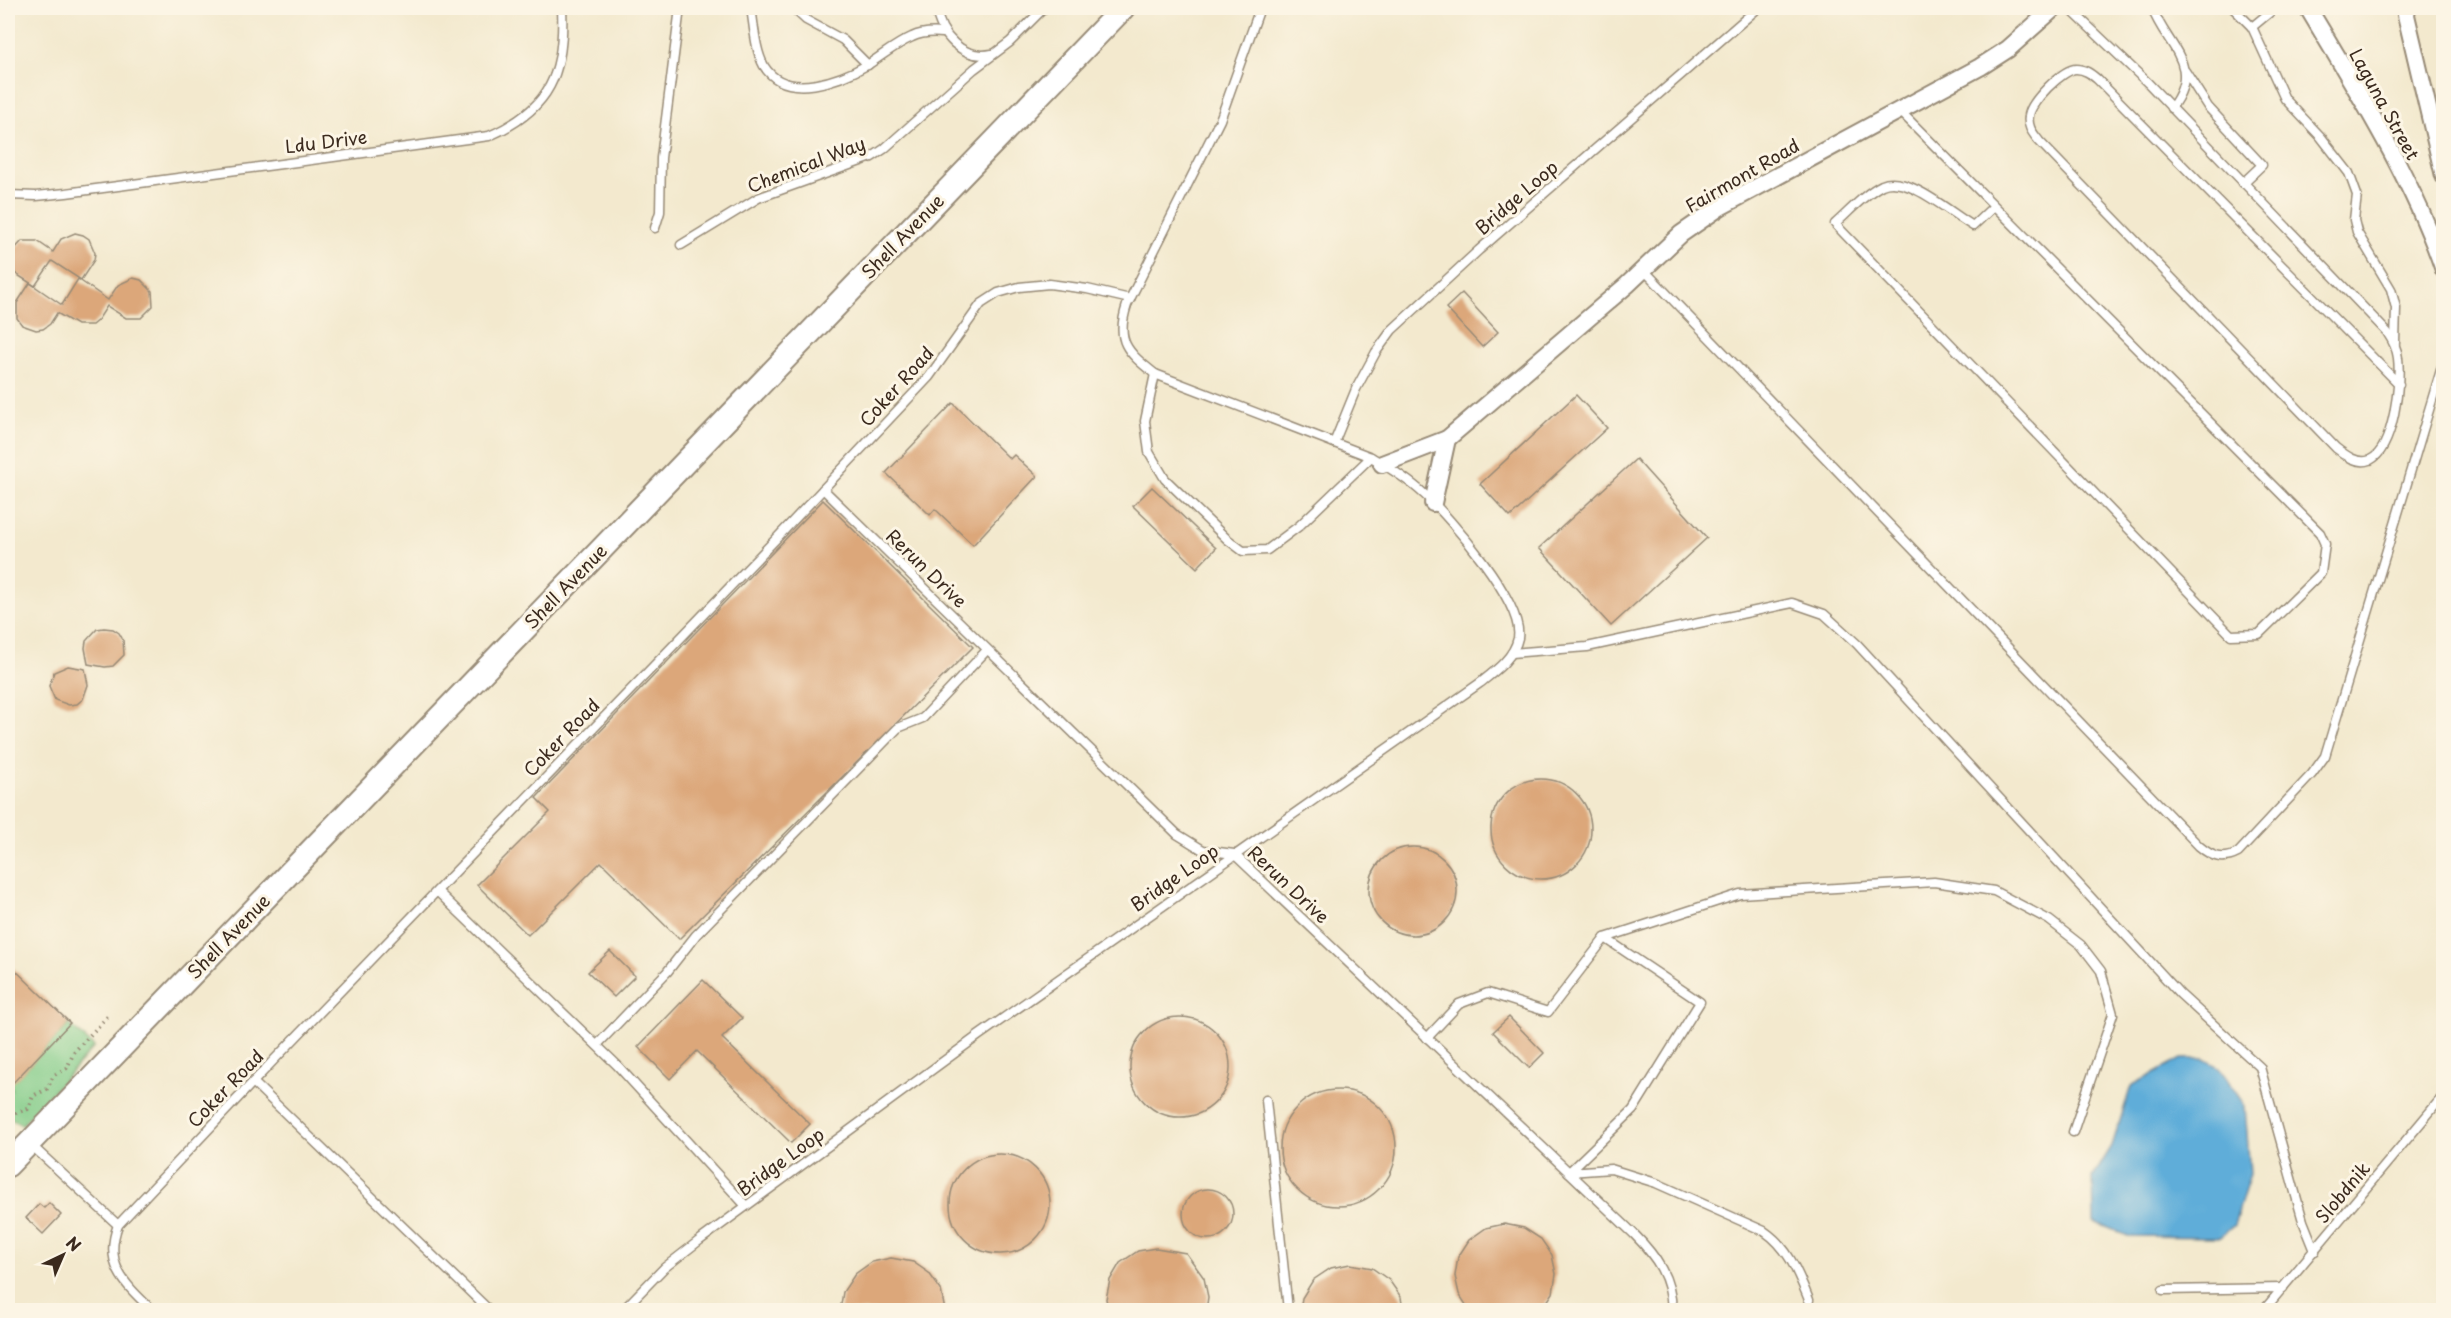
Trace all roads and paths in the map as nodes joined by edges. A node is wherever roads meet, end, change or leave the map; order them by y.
1 (562, 8) edge
2 (680, 8) edge
3 (751, 8) edge
4 (793, 8) edge
5 (936, 8) edge
6 (1044, 8) edge
7 (1123, 8) edge
8 (1260, 8) edge
9 (1758, 8) edge
10 (2054, 8) edge
11 (2069, 8) edge
12 (2152, 8) edge
13 (2233, 8) edge
14 (2275, 8) edge
15 (2308, 8) edge
16 (2407, 8) edge
17 (2252, 27) junction
18 (944, 33) junction
19 (996, 53) junction
20 (868, 65) junction
21 (2185, 71) junction
22 (2171, 108) junction
23 (1899, 110) junction
24 (2444, 176) edge
25 (2243, 183) junction
26 (8, 195) edge
27 (1993, 207) junction
28 (655, 228) dead end
29 (681, 245) dead end
30 (2441, 262) edge
31 (1643, 269) junction
32 (1130, 299) junction
33 (2395, 344) junction
34 (2444, 360) edge
35 (1155, 374) junction
36 (2399, 384) junction
37 (1447, 439) junction
38 (1335, 443) junction
39 (1376, 460) junction
40 (823, 489) junction
41 (1433, 503) junction
42 (987, 650) junction
43 (1512, 653) junction
44 (1234, 855) junction
45 (437, 891) junction
46 (1605, 938) junction
47 (110, 1014) dead end
48 (1427, 1038) junction
49 (597, 1045) junction
50 (253, 1082) junction
51 (2444, 1095) edge
52 (1266, 1100) dead end
53 (8, 1123) edge
54 (2073, 1132) dead end
55 (29, 1143) junction
56 (8, 1165) edge
57 (1569, 1172) junction
58 (746, 1206) junction
59 (118, 1225) junction
60 (2314, 1251) junction
61 (2283, 1288) junction
62 (2163, 1290) dead end
63 (1809, 1300) dead end
64 (152, 1311) edge
65 (489, 1311) edge
66 (623, 1311) edge
67 (1288, 1311) edge
68 (1672, 1311) edge
69 (2264, 1311) edge

1 - 26 lane, Ldu Drive
2 - 28 lane
3 - 20 lane
4 - 20 lane
5 - 18 lane
6 - 19 lane, Chemical Way
7 - 55 street, Shell Avenue
8 - 32 lane
9 - 38 lane, Bridge Loop
10 - 23 street, Fairmont Road
11 - 22 lane
12 - 21 lane
13 - 17 lane
14 - 17 lane
15 - 30 street, Laguna Street
16 - 24 street, Laguna Street
17 - 33 lane
18 - 19 lane
18 - 20 lane
19 - 29 lane, Chemical Way
21 - 22 lane
21 - 25 lane
22 - 25 lane
23 - 27 lane
23 - 31 street, Fairmont Road
25 - 33 lane
27 - 27 lane
31 - 34 lane
31 - 37 street, Fairmont Road
32 - 35 lane
32 - 40 lane, Coker Road
33 - 36 lane
35 - 38 lane
35 - 39 lane
36 - 36 lane
37 - 39 street, Fairmont Road
37 - 41 street
38 - 39 lane
39 - 41 lane
40 - 42 lane, Rerun Drive
40 - 45 lane, Coker Road
41 - 43 lane
42 - 44 lane, Rerun Drive
42 - 49 lane
43 - 44 lane, Bridge Loop
43 - 60 lane
44 - 48 lane, Rerun Drive
44 - 58 lane, Bridge Loop
45 - 49 lane
45 - 50 lane, Coker Road
46 - 48 lane
46 - 54 lane
46 - 57 lane
47 - 53 path
48 - 57 lane, Rerun Drive
49 - 58 lane
50 - 59 lane, Coker Road
50 - 65 lane
51 - 60 lane, Slobdnik
52 - 67 lane
55 - 56 street, Shell Avenue
55 - 59 lane
57 - 63 lane
57 - 68 lane, Rerun Drive
58 - 66 lane, Bridge Loop
59 - 64 lane
60 - 61 lane, Slobdnik
61 - 62 lane
61 - 69 lane, Slobdnik

